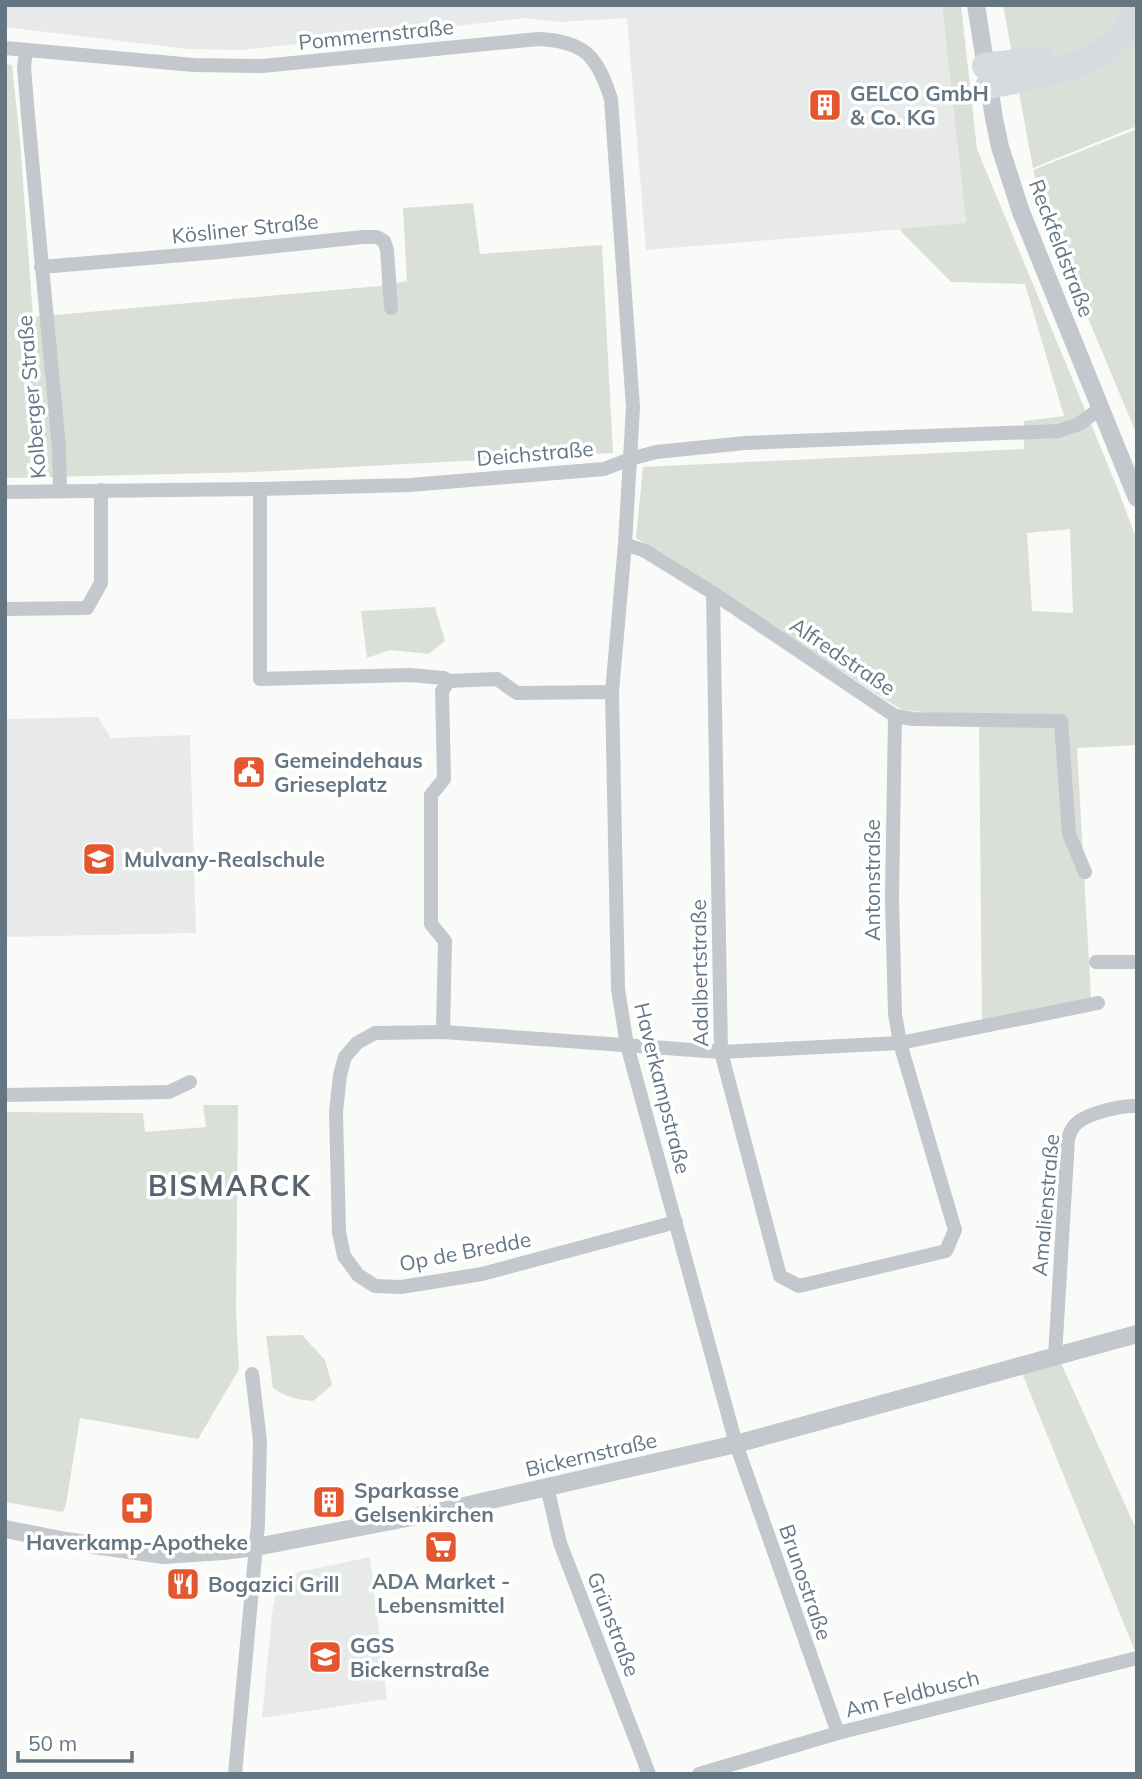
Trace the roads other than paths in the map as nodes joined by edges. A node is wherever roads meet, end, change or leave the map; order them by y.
1 (976, 5) edge
2 (1124, 5) edge
3 (1135, 5) edge
4 (5, 47) edge
5 (26, 50) junction
6 (987, 76) junction
7 (41, 267) junction
8 (391, 308) dead end
9 (1101, 408) junction
10 (630, 459) junction
11 (260, 489) junction
12 (60, 490) junction
13 (101, 490) junction
14 (5, 492) edge
15 (1137, 499) edge
16 (625, 544) junction
17 (713, 593) junction
18 (5, 609) edge
19 (449, 681) junction
20 (612, 692) junction
21 (895, 716) junction
22 (1085, 872) dead end
23 (1096, 962) dead end
24 (1137, 962) edge
25 (1098, 1003) dead end
26 (443, 1032) junction
27 (900, 1043) junction
28 (627, 1045) junction
29 (721, 1052) junction
30 (190, 1082) dead end
31 (5, 1095) edge
32 (1137, 1106) edge
33 (676, 1222) junction
34 (955, 1230) joint
35 (1137, 1334) edge
36 (1055, 1356) junction
37 (252, 1374) dead end
38 (736, 1444) junction
39 (547, 1487) junction
40 (5, 1530) edge
41 (256, 1547) junction
42 (1137, 1658) edge
43 (838, 1733) junction
44 (235, 1774) edge
45 (649, 1774) edge
46 (699, 1774) edge

1 - 6 street, Reckfeldstraße
2 - 6 highway
3 - 6 highway
4 - 5 street, Pommernstraße
5 - 7 street, Kolberger Straße
5 - 10 street, Pommernstraße
6 - 9 street, Reckfeldstraße
7 - 8 street, Kösliner Straße
7 - 12 street, Kolberger Straße
9 - 10 street, Deichstraße
9 - 15 street, Reckfeldstraße
10 - 11 street, Deichstraße
10 - 16 street, Haverkampstraße
11 - 13 street, Deichstraße
11 - 19 street
12 - 13 street, Deichstraße
12 - 14 street, Deichstraße
13 - 18 street
16 - 17 street, Alfredstraße
16 - 20 street, Haverkampstraße
17 - 21 street, Alfredstraße
17 - 29 street, Adalbertstraße
19 - 20 street
19 - 26 street
20 - 28 street, Haverkampstraße
21 - 22 street, Alfredstraße
21 - 27 street, Antonstraße
23 - 24 street
25 - 27 street
26 - 28 street, Op de Bredde
26 - 33 street, Op de Bredde
27 - 29 street
27 - 34 street, Antonstraße
28 - 29 street
28 - 33 street, Haverkampstraße
29 - 34 street, Adalbertstraße
30 - 31 street
32 - 36 street, Amalienstraße
33 - 38 street, Haverkampstraße
35 - 36 street, Bickernstraße
36 - 38 street, Bickernstraße
37 - 41 street
38 - 39 street, Bickernstraße
38 - 43 street, Brunostraße
39 - 41 street, Bickernstraße
39 - 45 street, Grünstraße
40 - 41 street, Bickernstraße
41 - 44 street
42 - 43 street, Am Feldbusch
43 - 46 street, Am Feldbusch

